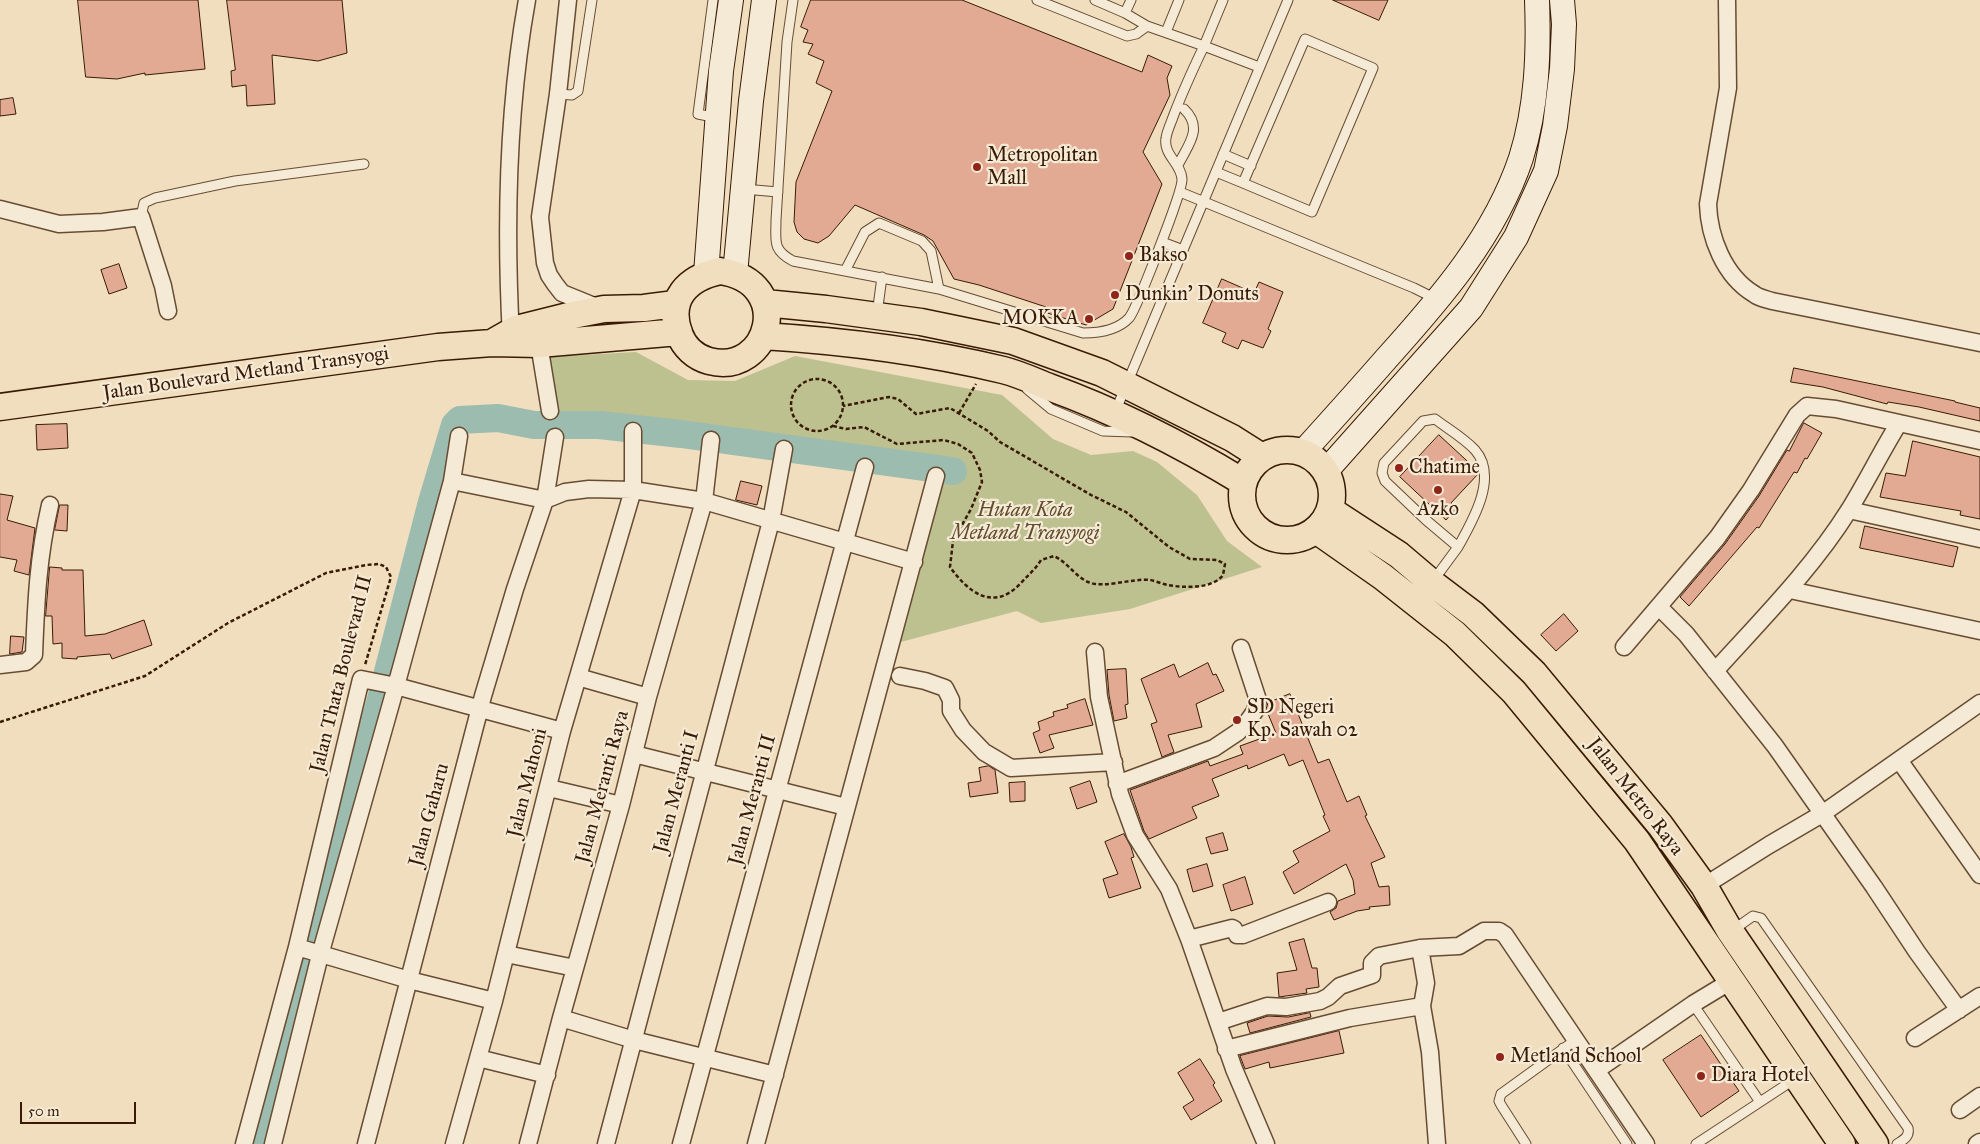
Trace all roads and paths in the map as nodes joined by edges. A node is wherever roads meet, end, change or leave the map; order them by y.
1 (527, 0) edge
2 (568, 0) edge
3 (592, 0) edge
4 (713, 0) edge
5 (731, 0) edge
6 (764, 0) edge
7 (793, 0) edge
8 (1037, 0) edge
9 (1095, 0) edge
10 (1131, 0) edge
11 (1179, 0) edge
12 (1224, 0) edge
13 (1288, 0) edge
14 (1537, 0) edge
15 (1562, 0) edge
16 (1727, 0) edge
17 (1048, 2) edge
18 (1126, 13) junction
19 (1147, 26) junction
20 (1166, 32) junction
21 (1204, 46) junction
22 (1259, 68) junction
23 (558, 94) junction
24 (1184, 109) dead end
25 (718, 118) junction
26 (1223, 154) junction
27 (364, 164) dead end
28 (1178, 165) junction
29 (1251, 166) junction
30 (1216, 172) junction
31 (1243, 183) junction
32 (743, 188) junction
33 (778, 192) junction
34 (1180, 192) junction
35 (1204, 201) junction
36 (0, 209) edge
37 (141, 217) junction
38 (1162, 242) junction
39 (1183, 250) junction
40 (845, 271) junction
41 (706, 274) junction
42 (735, 274) junction
43 (882, 277) junction
44 (939, 289) junction
45 (1439, 300) junction
46 (765, 303) junction
47 (675, 304) junction
48 (604, 309) junction
49 (168, 311) dead end
50 (877, 317) junction
51 (678, 332) junction
52 (763, 336) junction
53 (505, 339) junction
54 (1980, 343) edge
55 (539, 344) junction
56 (995, 368) junction
57 (1127, 386) junction
58 (843, 406) junction
59 (0, 407) edge
60 (550, 411) dead end
61 (960, 413) junction
62 (1114, 414) junction
63 (1899, 423) junction
64 (833, 426) junction
65 (633, 431) dead end
66 (1150, 432) junction
67 (459, 436) dead end
68 (555, 437) dead end
69 (711, 440) dead end
70 (1980, 441) edge
71 (784, 449) dead end
72 (1303, 452) junction
73 (1262, 457) junction
74 (865, 467) dead end
75 (1326, 471) junction
76 (936, 476) dead end
77 (452, 481) junction
78 (1243, 482) junction
79 (633, 490) junction
80 (545, 500) junction
81 (704, 501) junction
82 (50, 505) dead end
83 (1849, 510) junction
84 (1323, 520) junction
85 (771, 521) junction
86 (1980, 539) edge
87 (844, 542) junction
88 (1458, 547) junction
89 (914, 562) junction
90 (1432, 583) junction
91 (1790, 590) junction
92 (1659, 607) junction
93 (1980, 631) edge
94 (1624, 647) dead end
95 (1241, 648) dead end
96 (1095, 652) dead end
97 (0, 665) edge
98 (1715, 671) junction
99 (900, 676) dead end
100 (578, 677) junction
101 (380, 682) junction
102 (648, 697) junction
103 (1978, 708) edge
104 (480, 710) junction
105 (0, 722) edge
106 (562, 731) junction
107 (634, 754) junction
108 (1899, 760) junction
109 (1114, 762) junction
110 (704, 773) junction
111 (1117, 784) junction
112 (549, 788) junction
113 (777, 790) junction
114 (621, 805) junction
115 (846, 807) junction
116 (1822, 814) junction
117 (1980, 875) edge
118 (1704, 886) junction
119 (1328, 902) dead end
120 (1730, 931) junction
121 (1189, 939) junction
122 (1420, 948) junction
123 (308, 951) junction
124 (506, 954) junction
125 (575, 968) junction
126 (409, 980) junction
127 (1731, 981) junction
128 (1980, 996) edge
129 (494, 1000) junction
130 (1694, 1004) junction
131 (1422, 1006) junction
132 (1959, 1010) junction
133 (561, 1018) junction
134 (1218, 1022) junction
135 (1915, 1038) dead end
136 (634, 1040) junction
137 (1570, 1044) junction
138 (1226, 1049) junction
139 (705, 1057) junction
140 (478, 1058) junction
141 (1597, 1070) junction
142 (547, 1075) junction
143 (775, 1075) junction
144 (1797, 1077) junction
145 (1980, 1096) edge
146 (1760, 1102) junction
147 (1960, 1110) dead end
148 (1980, 1142) edge
149 (244, 1144) edge
150 (273, 1144) edge
151 (366, 1144) edge
152 (454, 1144) edge
153 (528, 1144) edge
154 (606, 1144) edge
155 (681, 1144) edge
156 (756, 1144) edge
157 (1266, 1144) edge
158 (1437, 1144) edge
159 (1526, 1144) edge
160 (1627, 1144) edge
161 (1646, 1144) edge
162 (1696, 1144) edge
163 (1842, 1144) edge
164 (1875, 1144) edge
165 (1897, 1144) edge
166 (1977, 1144) edge

1 - 53 street
2 - 23 street
3 - 23 lane
4 - 25 lane
5 - 25 street
6 - 32 street
7 - 33 lane
8 - 17 lane
9 - 18 lane
10 - 18 lane
11 - 20 lane
12 - 21 lane
13 - 22 lane
14 - 45 street
15 - 75 street
16 - 54 street
17 - 19 lane
18 - 19 lane
19 - 20 lane
20 - 21 lane
21 - 22 lane
21 - 28 lane
22 - 26 lane
23 - 48 street
24 - 28 lane
25 - 41 street
26 - 29 lane
26 - 30 lane
27 - 37 lane
28 - 34 lane
29 - 31 lane
29 - 31 lane
30 - 31 lane
30 - 35 lane
32 - 33 lane
32 - 42 street
33 - 40 lane
34 - 35 lane
34 - 38 lane
35 - 39 lane
35 - 45 lane
36 - 37 street
37 - 49 street
38 - 39 lane
38 - 44 lane
39 - 57 lane
40 - 43 lane
40 - 44 lane
41 - 42 main road
41 - 47 main road
42 - 46 main road
43 - 44 lane
43 - 50 lane
45 - 72 street
46 - 50 main road
46 - 52 main road
47 - 48 main road
47 - 51 main road
48 - 53 main road
50 - 57 main road
51 - 52 main road
51 - 55 main road
52 - 56 main road
53 - 55 main road
53 - 59 main road, Jalan Boulevard Metland Transyogi
55 - 60 street
56 - 61 path
56 - 62 main road
56 - 66 lane
57 - 62 lane
57 - 73 main road
58 - 61 path
58 - 64 path
58 - 64 path
61 - 64 path
62 - 66 main road
63 - 70 street
63 - 83 street
63 - 92 street
65 - 79 street, Jalan Mahoni
66 - 78 main road
67 - 77 street, Jalan Thata Boulevard II
68 - 80 street, Jalan Gaharu
69 - 81 street, Jalan Meranti Raya
71 - 85 street, Jalan Meranti I
72 - 73 main road
72 - 75 main road
73 - 78 main road
74 - 87 street, Jalan Meranti II
75 - 84 main road
76 - 89 street
77 - 80 street
77 - 101 street, Jalan Thata Boulevard II
78 - 84 main road
79 - 80 street
79 - 81 street
79 - 100 street, Jalan Mahoni
80 - 104 street, Jalan Gaharu
81 - 85 street
81 - 102 street, Jalan Meranti Raya
82 - 97 street
83 - 86 street
83 - 91 street
84 - 90 main road, Jalan Metro Raya
84 - 127 main road, Jalan Metro Raya
85 - 87 street
85 - 110 street, Jalan Meranti I
87 - 89 street
87 - 113 street, Jalan Meranti II
88 - 88 lane
88 - 90 lane
89 - 115 street
90 - 118 main road, Jalan Metro Raya
91 - 93 street
91 - 98 street
92 - 94 street
92 - 98 street
95 - 111 street
96 - 109 street
98 - 116 street
99 - 109 street
100 - 102 street
100 - 106 street, Jalan Mahoni
101 - 104 street
101 - 105 path, Jalan Thata Boulevard II
101 - 123 street, Jalan Thata Boulevard II
101 - 123 street, Jalan Thata Boulevard II
102 - 107 street, Jalan Meranti Raya
103 - 108 street
104 - 106 street
104 - 126 street, Jalan Gaharu
106 - 112 street, Jalan Mahoni
107 - 110 street
107 - 114 street, Jalan Meranti Raya
108 - 116 street
108 - 117 street
109 - 111 street
110 - 113 street
110 - 136 street, Jalan Meranti I
111 - 121 street
112 - 114 street
112 - 124 street, Jalan Mahoni
113 - 115 street
113 - 139 street, Jalan Meranti II
114 - 125 street, Jalan Meranti Raya
115 - 143 street
116 - 118 street
116 - 132 street
118 - 120 main road, Jalan Metro Raya
119 - 121 street
120 - 164 main road, Jalan Metro Raya
120 - 165 lane
121 - 134 street
122 - 131 street
122 - 134 street
122 - 137 street
123 - 126 street
123 - 149 street, Jalan Thata Boulevard II
123 - 150 street, Jalan Thata Boulevard II
124 - 125 street
124 - 129 street, Jalan Mahoni
125 - 133 street, Jalan Meranti Raya
126 - 129 street
126 - 151 street, Jalan Gaharu
127 - 130 street
127 - 144 main road, Jalan Metro Raya
128 - 132 street
129 - 140 street, Jalan Mahoni
130 - 141 street
130 - 146 lane
131 - 138 street
131 - 158 street
132 - 135 street
133 - 136 street
133 - 142 street, Jalan Meranti Raya
134 - 138 street
136 - 139 street
136 - 154 street, Jalan Meranti I
137 - 141 street
137 - 159 lane
137 - 160 lane
138 - 157 street
139 - 143 street
139 - 155 street, Jalan Meranti II
140 - 142 street
140 - 152 street, Jalan Mahoni
141 - 161 street
142 - 153 street, Jalan Meranti Raya
143 - 156 street
144 - 146 lane
144 - 163 main road, Jalan Metro Raya
145 - 147 street
146 - 162 lane
148 - 166 street

